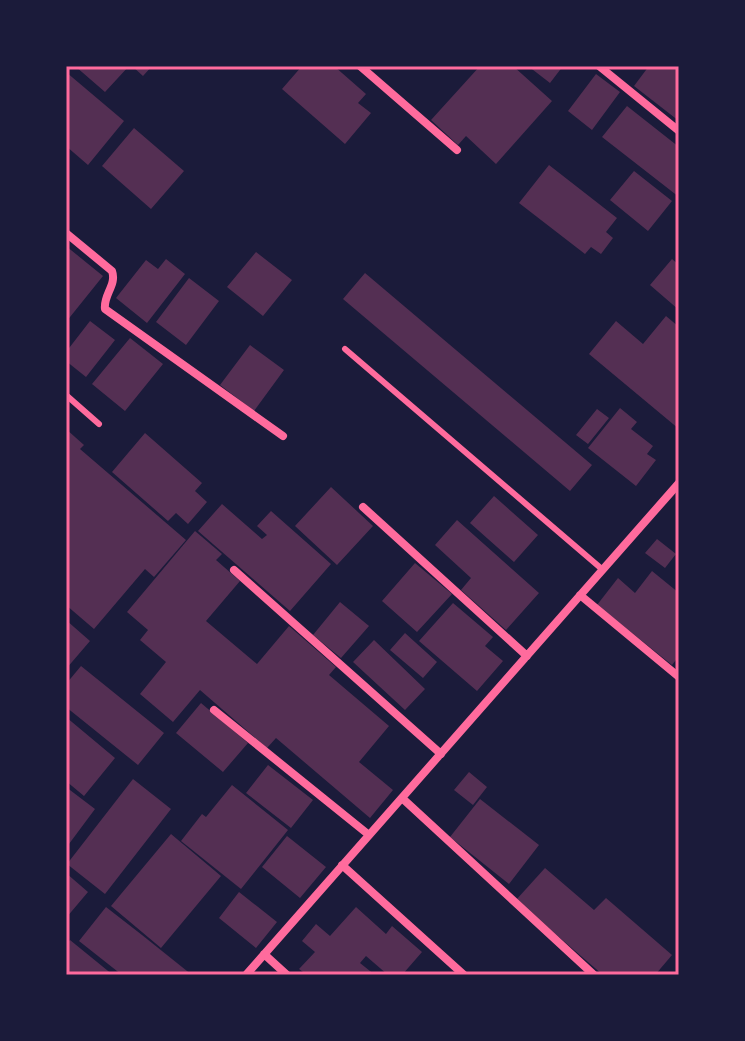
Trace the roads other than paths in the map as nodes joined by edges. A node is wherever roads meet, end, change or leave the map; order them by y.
1 (360, 66) edge
2 (599, 66) edge
3 (679, 131) edge
4 (457, 150) dead end
5 (66, 233) edge
6 (345, 349) dead end
7 (66, 395) edge
8 (99, 424) dead end
9 (283, 436) dead end
10 (679, 483) edge
11 (363, 507) dead end
12 (234, 570) dead end
13 (603, 570) junction
14 (580, 595) junction
15 (527, 656) junction
16 (679, 677) edge
17 (214, 710) dead end
18 (441, 754) junction
19 (402, 798) junction
20 (369, 835) junction
21 (342, 865) junction
22 (264, 954) junction
23 (246, 975) edge
24 (287, 975) edge
25 (464, 975) edge
26 (594, 975) edge

1 - 4 street
2 - 3 street
5 - 9 street
6 - 13 lane
7 - 8 lane
10 - 13 street
11 - 15 street
12 - 18 street
13 - 14 street
14 - 15 street
14 - 16 street
15 - 18 street
17 - 20 street
18 - 19 street
19 - 20 street
19 - 26 street
20 - 21 street
21 - 22 street
21 - 25 street
22 - 23 street
22 - 24 street

